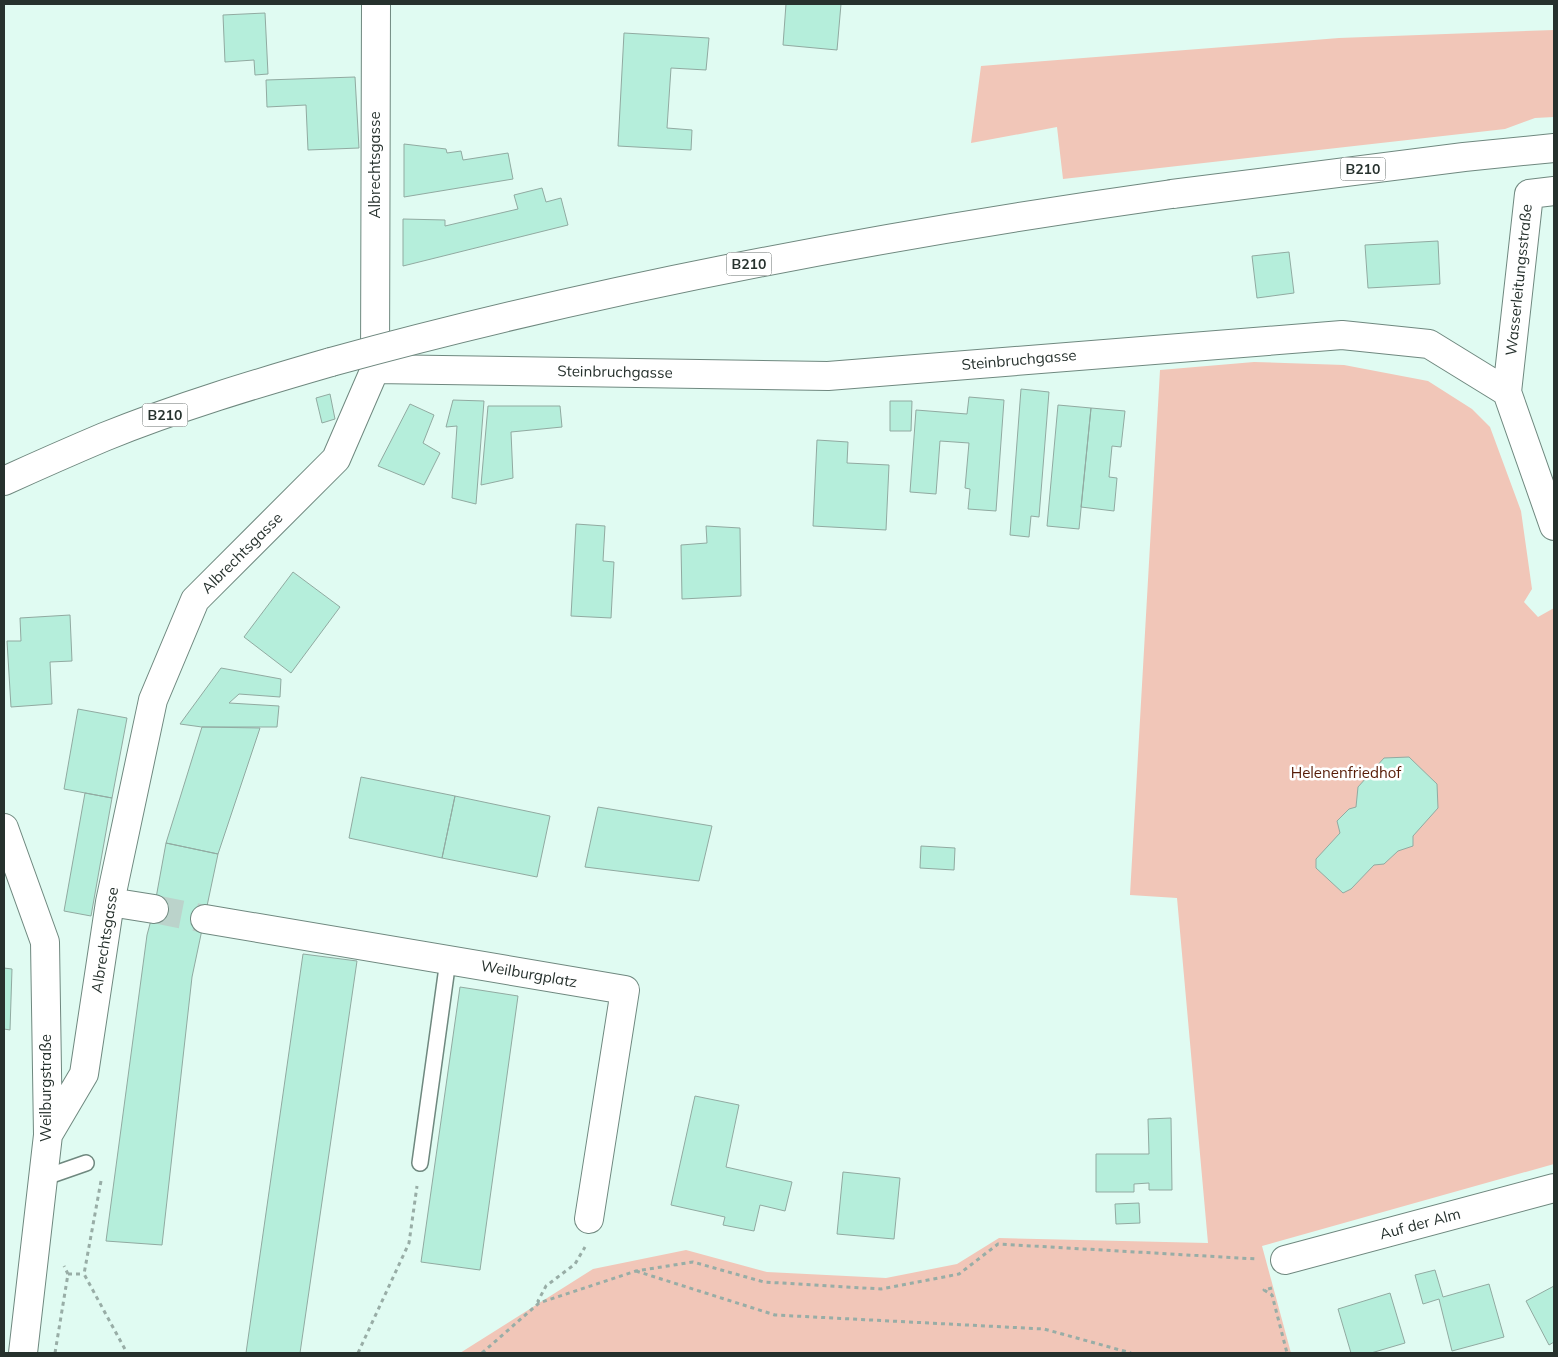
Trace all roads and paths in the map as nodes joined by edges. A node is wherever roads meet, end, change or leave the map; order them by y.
1 (376, 4) edge
2 (1554, 148) edge
3 (1554, 191) edge
4 (375, 369) junction
5 (1507, 392) junction
6 (4, 481) edge
7 (1554, 526) edge
8 (4, 828) edge
9 (110, 902) junction
10 (154, 909) tunnel mouth
11 (205, 919) tunnel mouth
12 (448, 960) junction
13 (48, 1135) junction
14 (86, 1162) dead end
15 (420, 1163) joint
16 (43, 1178) junction
17 (101, 1181) dead end
18 (1554, 1188) edge
19 (588, 1231) joint
20 (1285, 1260) junction
21 (636, 1270) junction
22 (68, 1274) dead end
23 (84, 1274) junction
24 (539, 1303) junction
25 (23, 1353) edge
26 (127, 1353) edge
27 (358, 1353) edge
28 (482, 1353) edge
29 (1131, 1353) edge
30 (1287, 1353) edge

1 - 4 street, Albrechtsgasse
2 - 6 street, B210, bridge
3 - 5 street, Wasserleitungsstraße
4 - 5 street, Steinbruchgasse
4 - 9 street, Albrechtsgasse
5 - 7 street
8 - 13 street, Weilburgstraße
9 - 10 street
9 - 13 street, Albrechtsgasse
11 - 12 street, Weilburgplatz
12 - 15 lane
12 - 19 street, Weilburgplatz
13 - 16 street, Weilburgstraße
14 - 16 lane
15 - 27 path
16 - 25 street, Weilburgstraße
17 - 23 path
18 - 20 street, Auf der Alm
19 - 24 path
20 - 21 path
20 - 30 path
21 - 24 path
21 - 29 path
22 - 23 path
23 - 26 path
24 - 28 path

